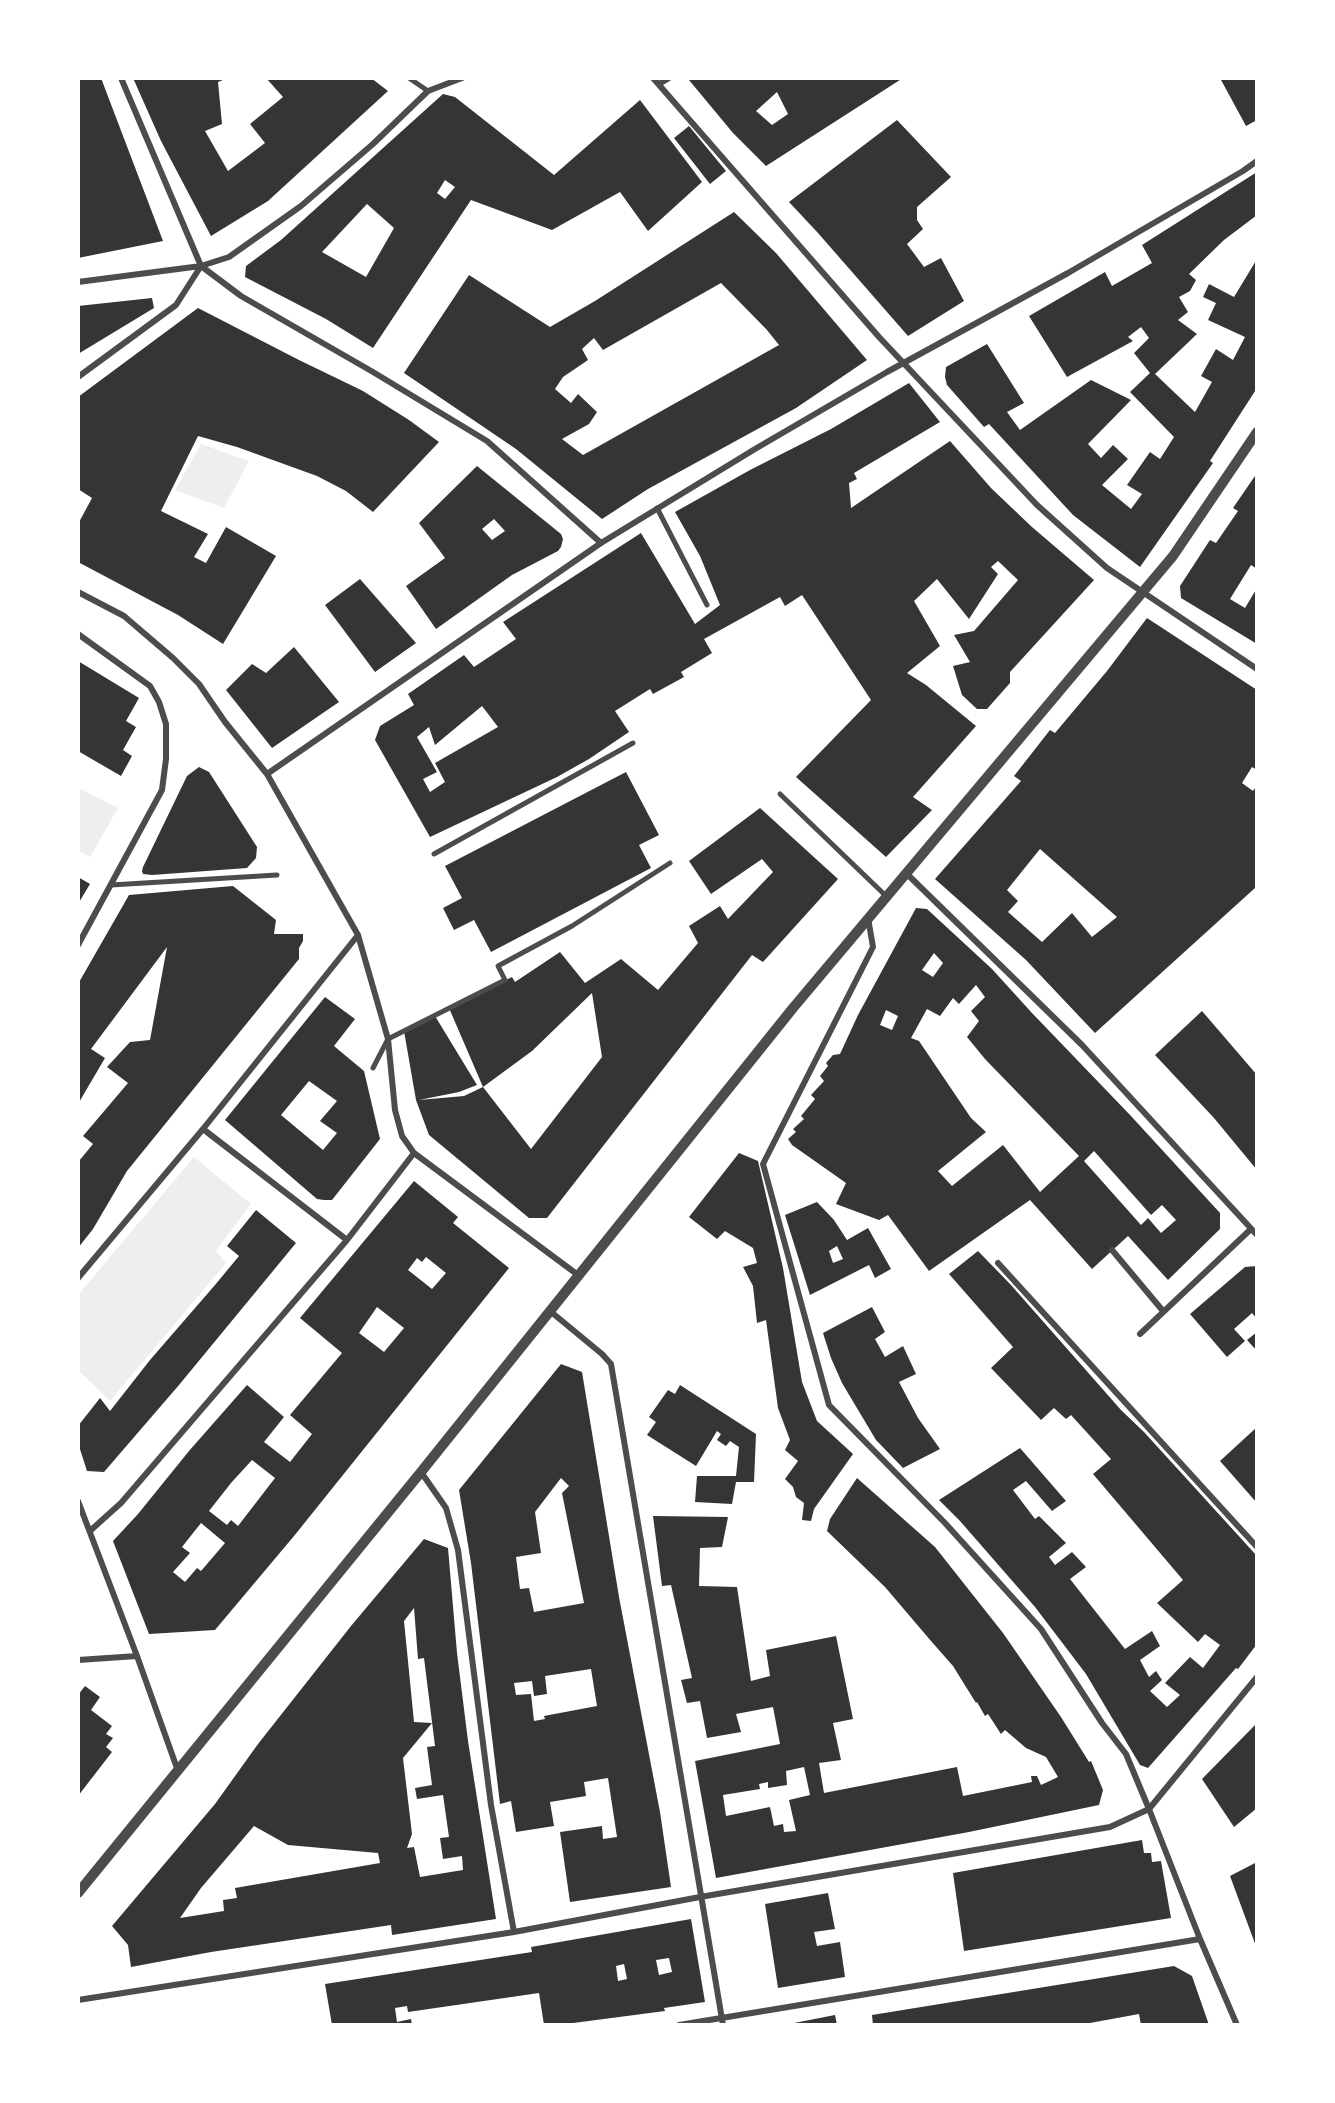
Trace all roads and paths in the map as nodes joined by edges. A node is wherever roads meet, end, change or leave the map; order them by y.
1 (121, 78) edge
2 (409, 78) edge
3 (462, 78) edge
4 (653, 78) edge
5 (669, 78) edge
6 (659, 84) junction
7 (428, 91) junction
8 (1257, 160) edge
9 (201, 266) junction
10 (78, 282) edge
11 (904, 362) junction
12 (78, 377) edge
13 (1257, 432) edge
14 (657, 508) junction
15 (601, 543) junction
16 (78, 592) edge
17 (1143, 592) junction
18 (707, 605) dead end
19 (78, 634) edge
20 (1257, 669) edge
21 (633, 743) dead end
22 (267, 774) junction
23 (780, 794) dead end
24 (434, 854) dead end
25 (670, 863) dead end
26 (906, 873) junction
27 (277, 875) dead end
28 (111, 885) junction
29 (886, 896) junction
30 (868, 918) junction
31 (358, 935) junction
32 (78, 945) edge
33 (388, 1039) junction
34 (373, 1068) dead end
35 (203, 1130) junction
36 (414, 1153) junction
37 (1251, 1228) junction
38 (1257, 1235) edge
39 (347, 1240) junction
40 (1112, 1250) dead end
41 (998, 1263) dead end
42 (578, 1275) junction
43 (78, 1278) edge
44 (549, 1311) junction
45 (1163, 1311) junction
46 (1140, 1334) dead end
47 (421, 1472) junction
48 (78, 1501) edge
49 (91, 1530) junction
50 (1257, 1548) edge
51 (137, 1656) junction
52 (78, 1660) edge
53 (1257, 1677) edge
54 (178, 1771) junction
55 (1149, 1809) junction
56 (78, 1893) edge
57 (700, 1897) junction
58 (513, 1932) junction
59 (1200, 1939) junction
60 (78, 2000) edge
61 (722, 2017) junction
62 (679, 2025) edge
63 (723, 2025) edge
64 (1237, 2025) edge

1 - 9 street
2 - 7 street
3 - 7 street
4 - 6 street
5 - 6 street
6 - 11 street
7 - 9 street
8 - 11 street
9 - 10 street
9 - 12 street
9 - 15 street
11 - 14 street
11 - 17 street
13 - 17 street
14 - 15 street
14 - 18 street
15 - 22 street
16 - 22 street
17 - 20 street
17 - 26 street
19 - 28 street
21 - 24 street
22 - 31 street
23 - 29 street
25 - 33 street
26 - 29 street
26 - 37 street
27 - 28 street
28 - 32 street
29 - 30 street
30 - 42 street
30 - 55 street
31 - 33 street
31 - 35 street
33 - 34 street
33 - 36 street
35 - 39 street
35 - 43 street
36 - 39 street
36 - 42 street
37 - 38 street
37 - 45 street
39 - 49 street
40 - 45 street
41 - 50 street
42 - 44 street
44 - 47 street
44 - 57 street
45 - 46 street
47 - 54 street
47 - 58 street
48 - 49 street
49 - 51 street
51 - 52 street
51 - 54 street
53 - 55 street
54 - 56 street
55 - 57 street
55 - 59 street
57 - 58 street
57 - 61 street
58 - 60 street
59 - 61 street
59 - 64 street
61 - 62 street
61 - 63 street

